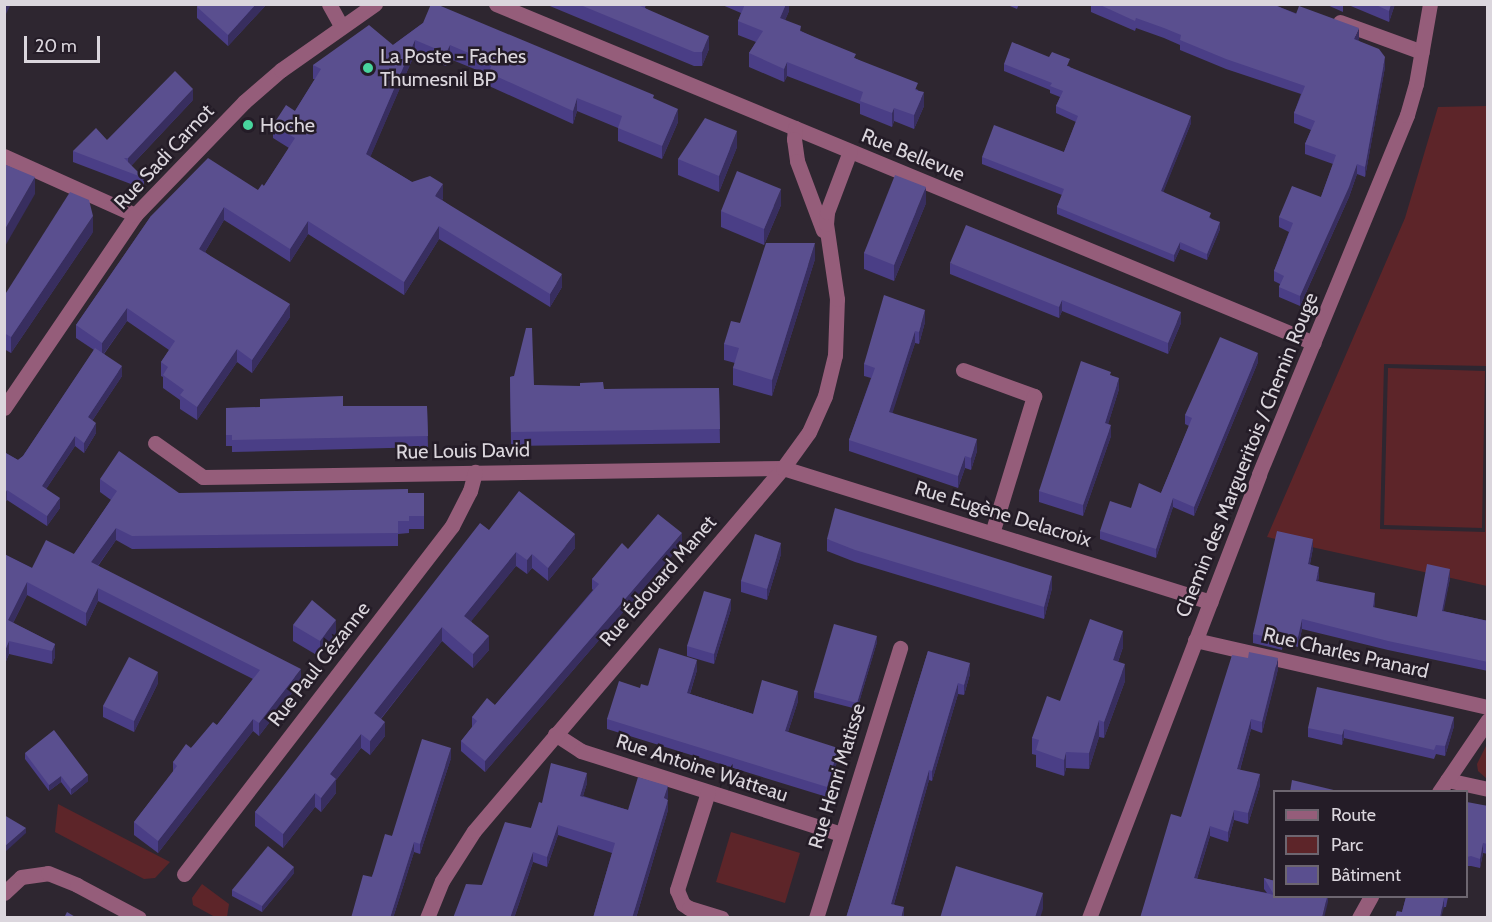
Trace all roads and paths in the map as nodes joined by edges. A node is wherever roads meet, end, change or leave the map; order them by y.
1 (329, 4) edge
2 (375, 4) edge
3 (496, 4) edge
4 (1430, 4) edge
5 (1327, 17) edge
6 (341, 26) junction
7 (1422, 52) junction
8 (795, 128) junction
9 (850, 151) junction
10 (4, 156) edge
11 (135, 215) junction
12 (828, 241) junction
13 (1314, 343) junction
14 (963, 370) dead end
15 (4, 408) edge
16 (155, 443) dead end
17 (783, 468) junction
18 (475, 472) junction
19 (992, 533) junction
20 (1210, 602) junction
21 (1195, 640) junction
22 (900, 648) dead end
23 (1488, 707) edge
24 (1488, 720) edge
25 (555, 734) junction
26 (1443, 786) edge
27 (1488, 789) edge
28 (708, 792) junction
29 (841, 834) junction
30 (184, 874) dead end
31 (8, 889) edge
32 (1370, 898) edge
33 (139, 918) edge
34 (428, 918) edge
35 (721, 918) edge
36 (816, 918) edge
37 (1089, 918) edge
38 (1359, 918) edge

1 - 6 street
2 - 6 street, Rue Sadi Carnot
3 - 8 street, Rue Bellevue
4 - 7 street, Chemin des Margueritois / Chemin Rouge
5 - 7 street
6 - 11 street, Rue Sadi Carnot
7 - 13 street, Chemin des Margueritois / Chemin Rouge
8 - 9 street, Rue Bellevue
8 - 12 street, Rue Édouard Manet
9 - 12 street, Rue Édouard Manet
9 - 13 street, Rue Bellevue
10 - 11 street
11 - 15 street, Rue Sadi Carnot
12 - 17 street, Rue Édouard Manet
13 - 20 street, Chemin des Margueritois / Chemin Rouge
14 - 19 street
16 - 18 street, Rue Louis David
17 - 18 street, Rue Louis David
17 - 19 street, Rue Eugène Delacroix
17 - 25 street, Rue Édouard Manet
18 - 30 street, Rue Paul Cézanne
19 - 20 street, Rue Eugène Delacroix
20 - 21 street, Chemin des Margueritois / Chemin Rouge
21 - 23 street, Rue Charles Pranard
21 - 37 street, Chemin des Margueritois / Chemin Rouge
22 - 29 street, Rue Henri Matisse
24 - 26 street
25 - 28 street, Rue Antoine Watteau
25 - 34 street, Rue Édouard Manet
26 - 27 street
28 - 29 street, Rue Antoine Watteau
28 - 35 street
29 - 36 street, Rue Henri Matisse
31 - 33 street
32 - 38 street

